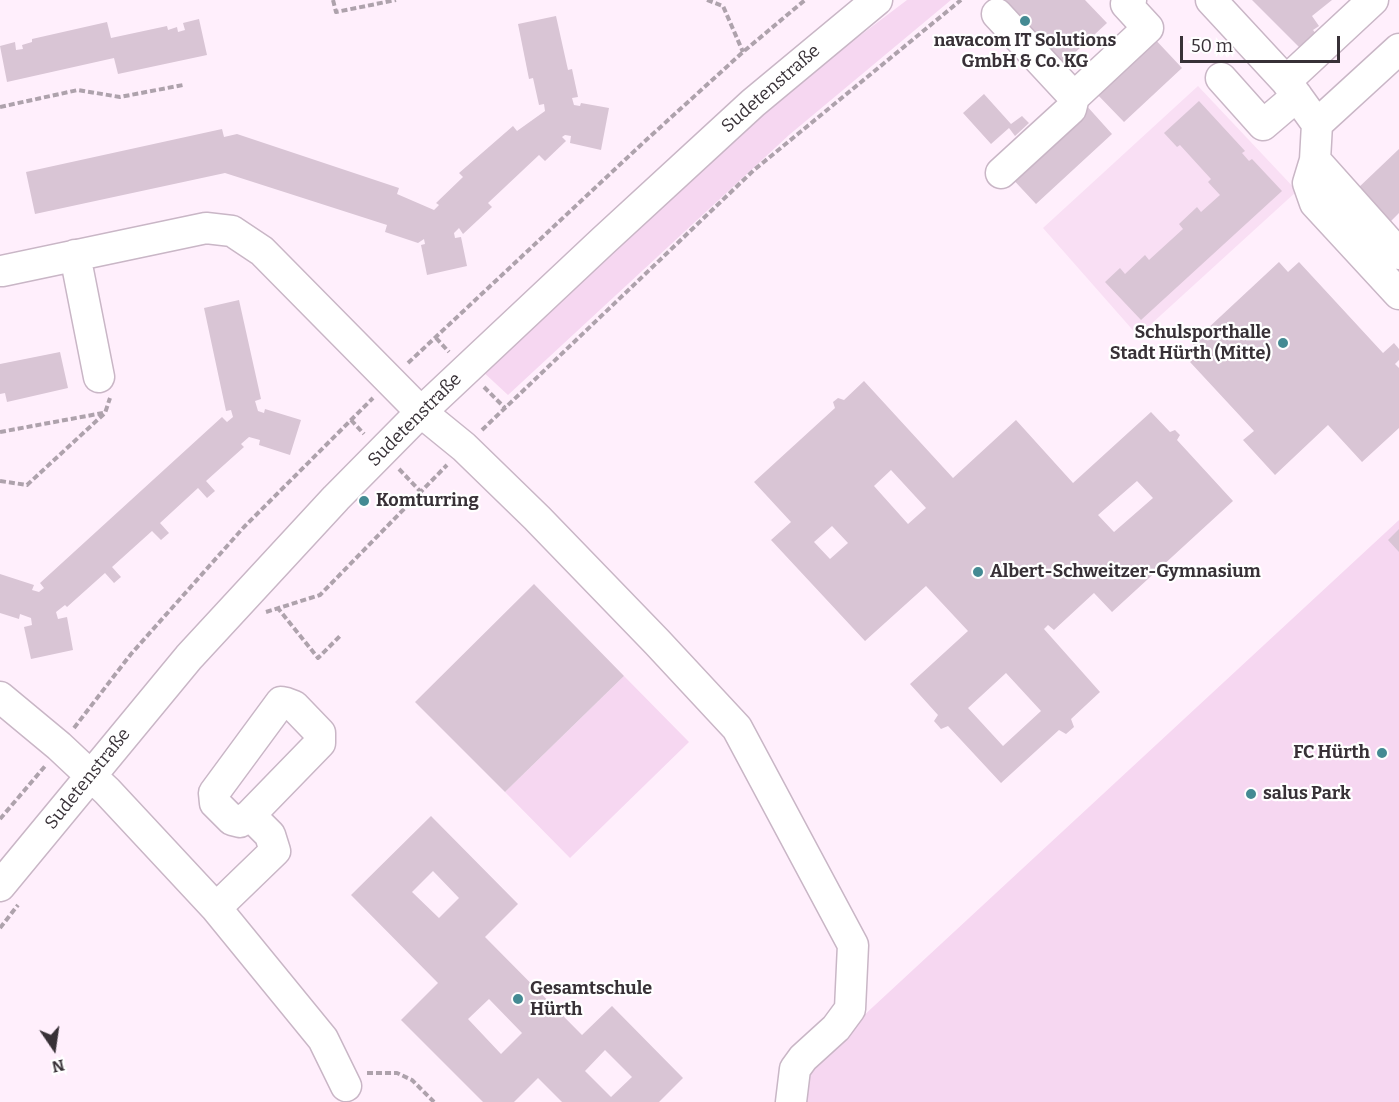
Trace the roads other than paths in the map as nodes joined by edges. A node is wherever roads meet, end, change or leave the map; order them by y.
1 (877, 0) edge
2 (1211, 0) edge
3 (1373, 0) edge
4 (1127, 1) edge
5 (998, 14) dead end
6 (1399, 49) edge
7 (1221, 78) dead end
8 (1291, 89) junction
9 (1074, 98) junction
10 (1317, 124) junction
11 (1315, 160) junction
12 (1001, 173) dead end
13 (1399, 254) edge
14 (75, 255) junction
15 (1, 268) edge
16 (1399, 294) edge
17 (99, 377) road end
18 (421, 412) junction
19 (0, 697) edge
20 (90, 775) junction
21 (250, 814) dead end
22 (0, 886) edge
23 (216, 908) junction
24 (342, 1079) road end
25 (791, 1102) edge

1 - 18 street, Sudetenstraße
2 - 8 street
3 - 8 street
4 - 9 street
5 - 9 street
6 - 10 street
7 - 8 street
8 - 10 street
9 - 12 street
10 - 11 street
11 - 13 street
11 - 16 street
14 - 15 street
14 - 17 street
14 - 18 street
18 - 20 street, Sudetenstraße
18 - 25 street
19 - 20 street
20 - 22 street, Sudetenstraße
20 - 23 street
21 - 23 street
23 - 24 street

